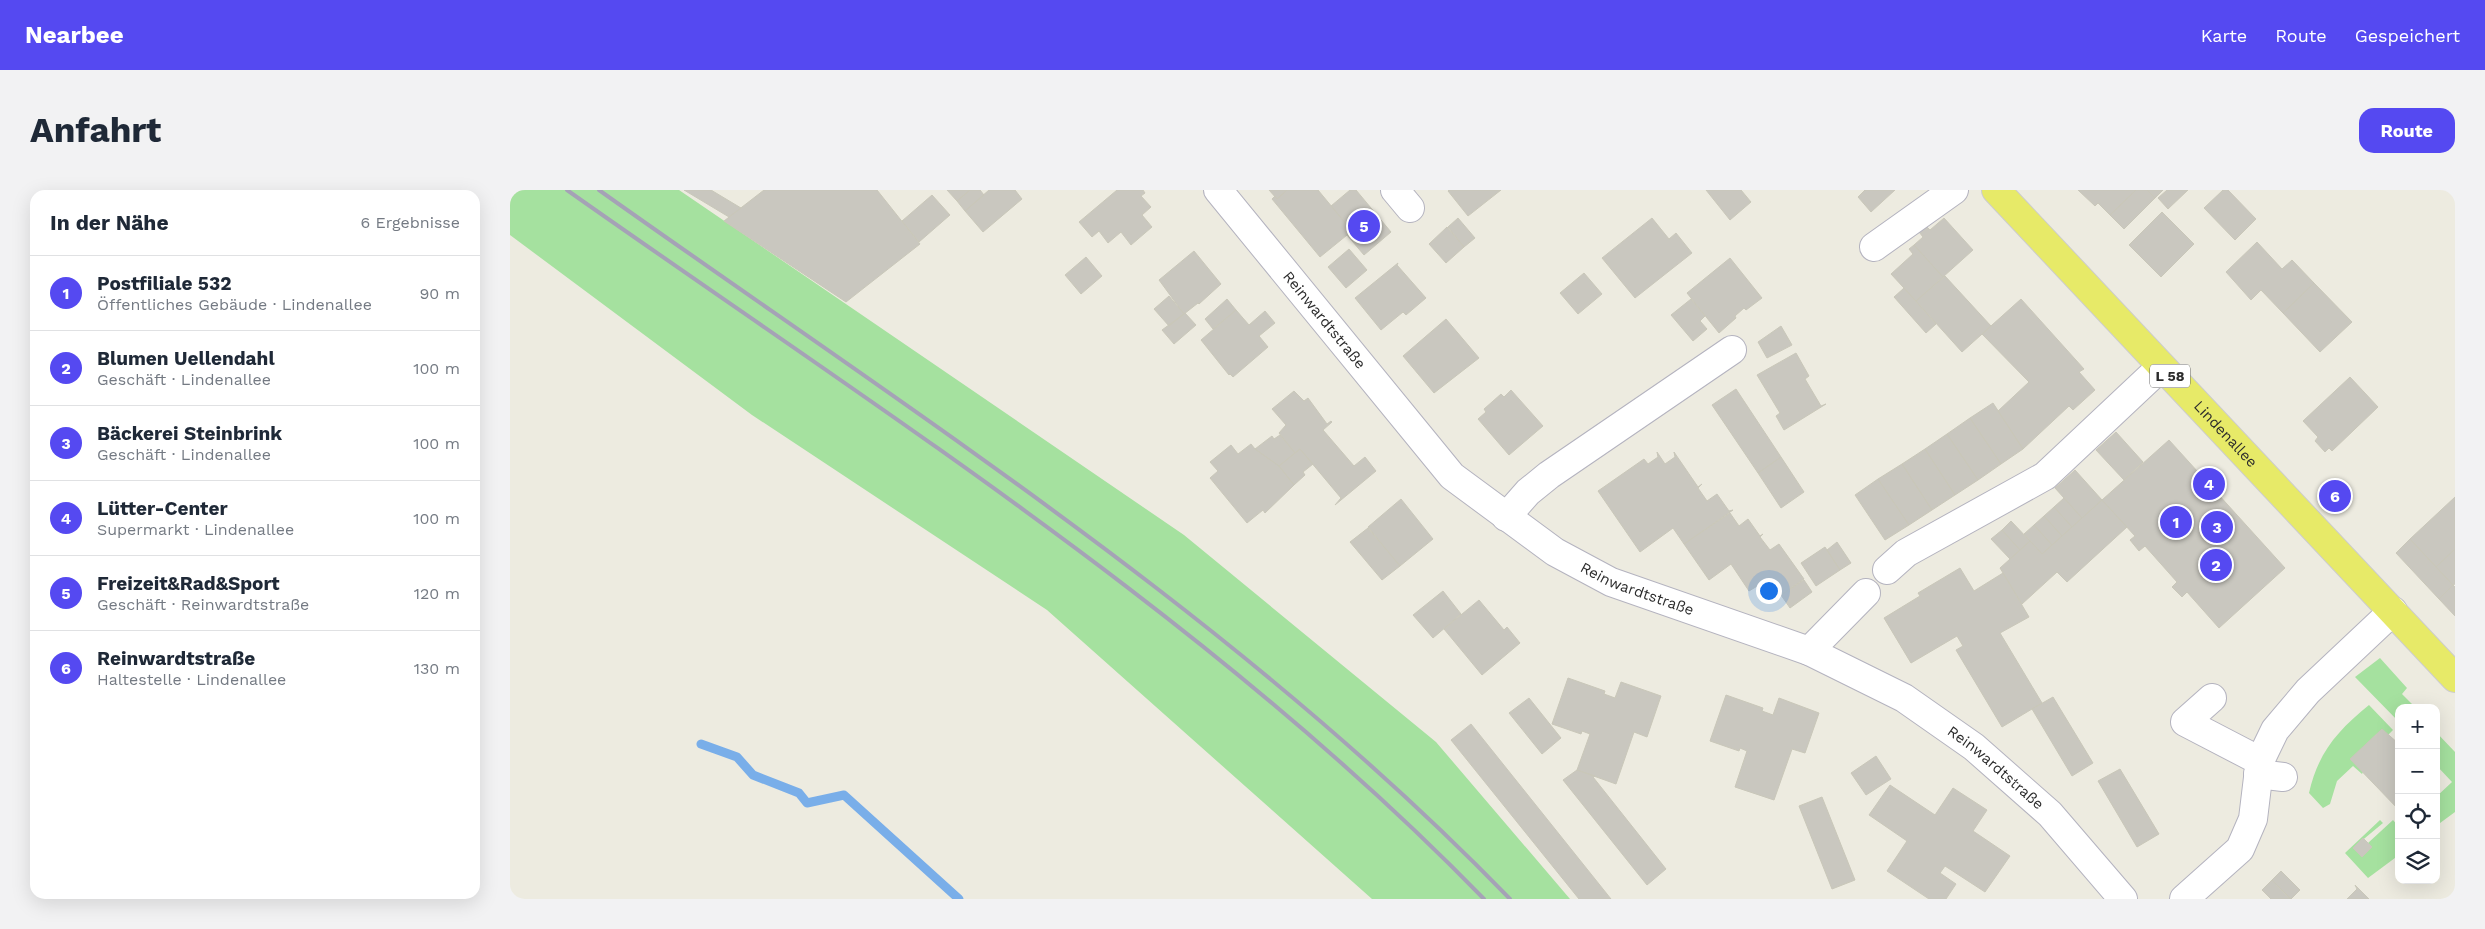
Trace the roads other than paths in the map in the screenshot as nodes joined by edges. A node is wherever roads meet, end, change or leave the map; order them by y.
1 (1218, 190) edge
2 (1954, 190) edge
3 (1996, 190) edge
4 (1874, 247) dead end
5 (1732, 350) dead end
6 (2161, 367) junction
7 (1506, 517) junction
8 (1887, 570) dead end
9 (1866, 593) dead end
10 (2393, 612) junction
11 (1809, 651) junction
12 (2455, 678) edge
13 (2212, 698) dead end
14 (2267, 771) junction
15 (2123, 899) edge
16 (2184, 899) edge

1 - 7 street, Reinwardtstraße
2 - 4 street
3 - 6 main road, Lindenallee / L 58
5 - 7 street
6 - 8 street
6 - 10 main road, Lindenallee / L 58
7 - 11 street, Reinwardtstraße
9 - 11 street
10 - 12 main road, Lindenallee / L 58
10 - 14 street
11 - 15 street, Reinwardtstraße
13 - 14 street
14 - 16 street

